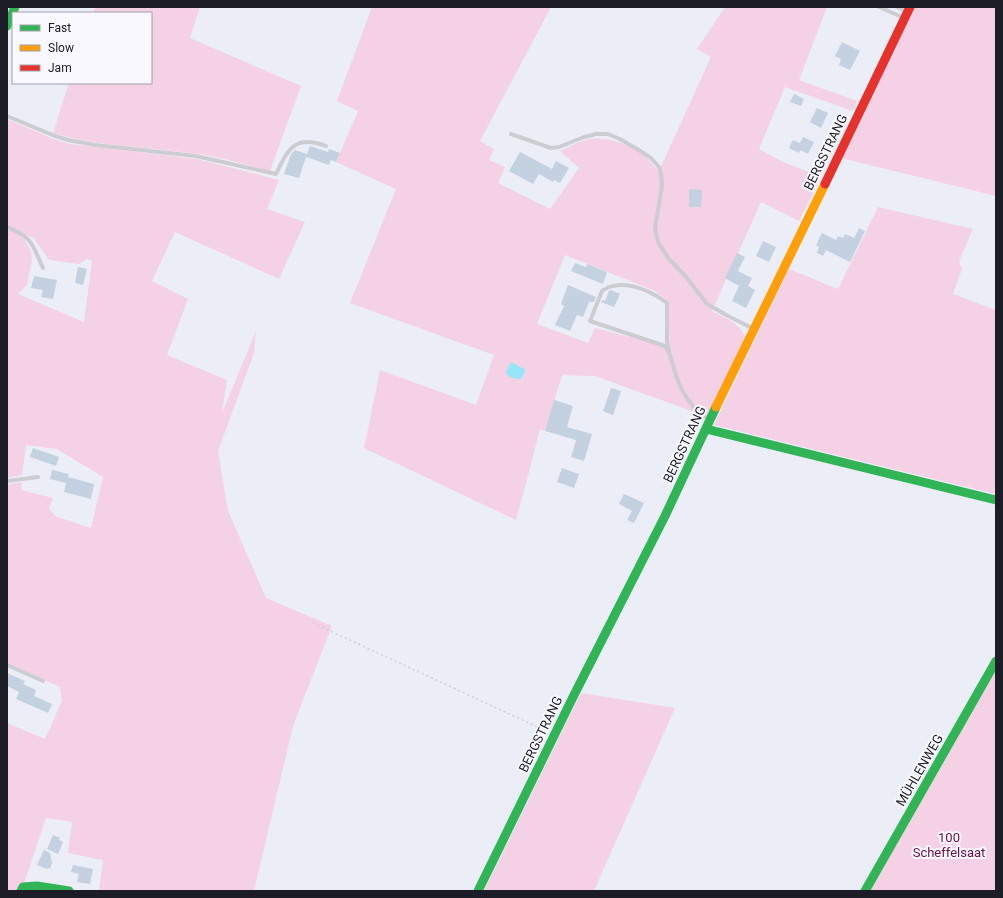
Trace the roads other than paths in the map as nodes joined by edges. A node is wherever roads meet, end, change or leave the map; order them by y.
1 (879, 7) edge
2 (897, 7) edge
3 (907, 12) edge
4 (12, 14) edge
5 (7, 26) edge
6 (7, 116) edge
7 (511, 134) dead end
8 (326, 146) dead end
9 (7, 227) edge
10 (43, 268) dead end
11 (755, 329) junction
12 (669, 351) junction
13 (710, 419) junction
14 (706, 428) junction
15 (38, 477) dead end
16 (7, 481) edge
17 (996, 500) edge
18 (996, 661) edge
19 (7, 665) edge
20 (43, 681) dead end
21 (21, 891) edge
22 (69, 891) edge
23 (478, 891) edge
24 (864, 891) edge

1 - 3 lane
2 - 3 lane
3 - 11 street, BERGSTRANG
4 - 5 street
6 - 8 lane
7 - 11 lane
9 - 10 lane
11 - 13 street, BERGSTRANG
12 - 12 lane
12 - 13 lane
13 - 14 street, BERGSTRANG
14 - 17 street
14 - 23 street, BERGSTRANG
15 - 16 lane
18 - 24 street, MÜHLENWEG
19 - 20 lane
21 - 22 street

